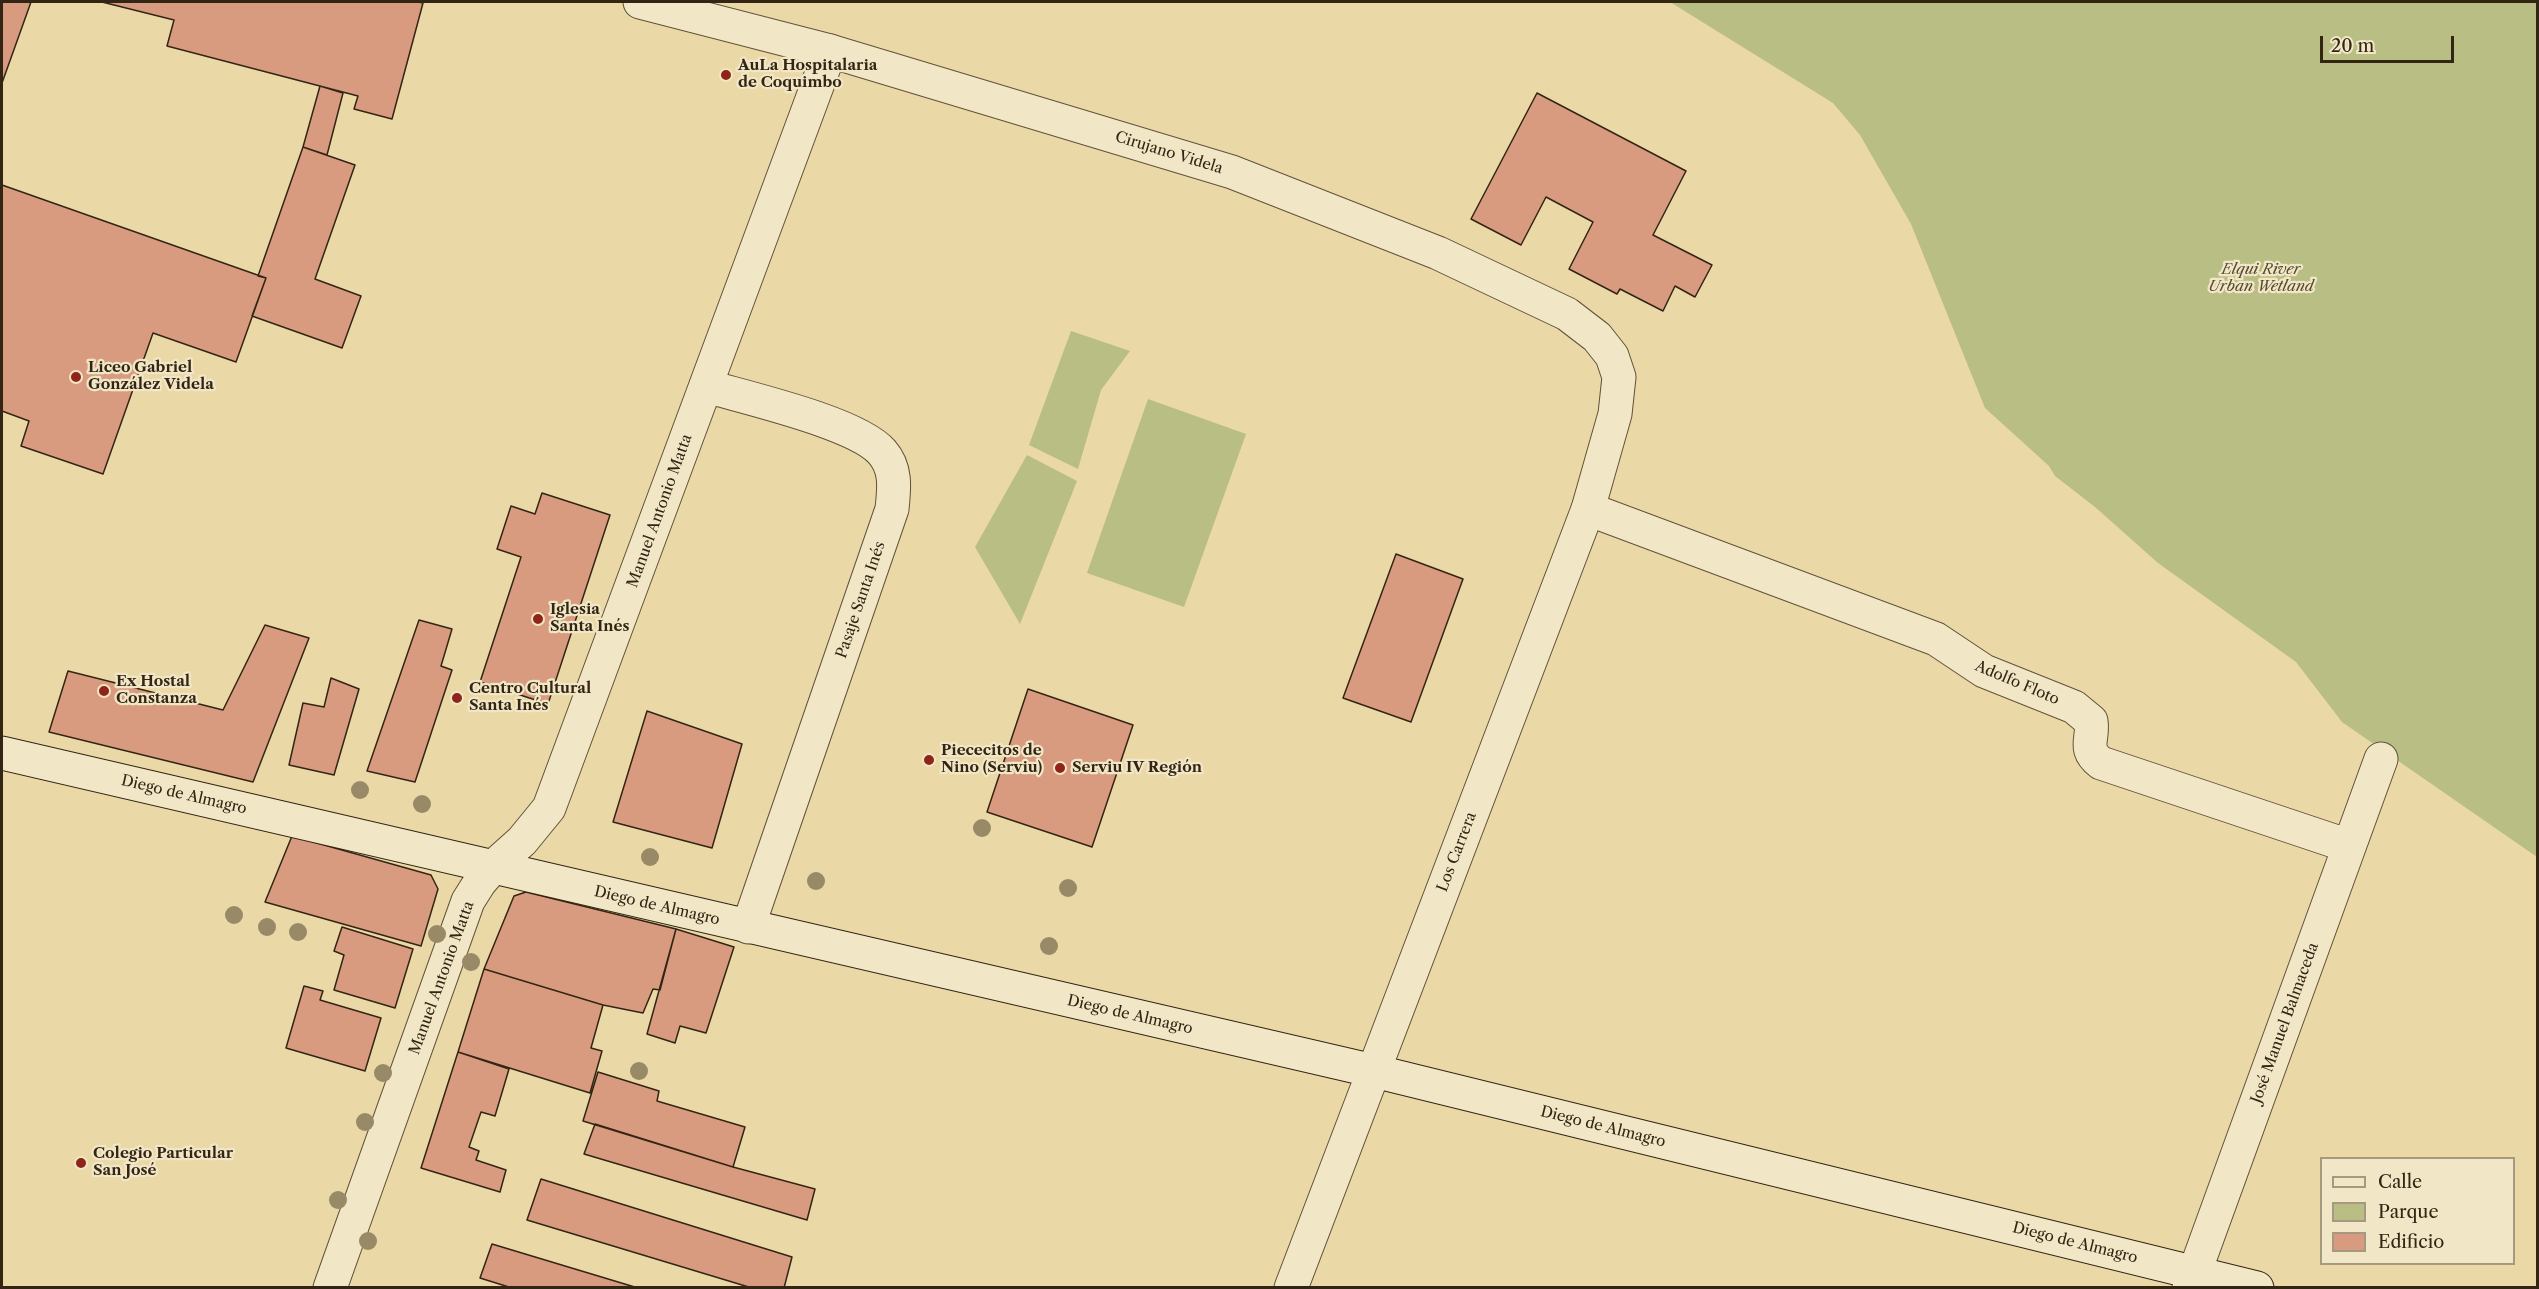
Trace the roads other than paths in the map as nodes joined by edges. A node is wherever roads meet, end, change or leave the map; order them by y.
1 (639, 2) edge
2 (830, 51) junction
3 (706, 386) junction
4 (1615, 414) joint
5 (1588, 509) junction
6 (2, 753) edge
7 (2381, 759) dead end
8 (2349, 846) junction
9 (493, 867) junction
10 (748, 927) junction
11 (1374, 1071) junction
12 (2192, 1280) edge
13 (330, 1287) edge
14 (1291, 1287) edge
15 (2257, 1287) edge

1 - 2 street, Cirujano Videla
2 - 3 street, Manuel Antonio Matta
2 - 4 street, Cirujano Videla
3 - 9 street, Manuel Antonio Matta
3 - 10 street, Pasaje Santa Inés
4 - 5 street, Los Carrera
5 - 8 street, Adolfo Floto
5 - 11 street, Los Carrera
6 - 9 street, Diego de Almagro
7 - 8 street, José Manuel Balmaceda
8 - 12 street, José Manuel Balmaceda
9 - 10 street, Diego de Almagro
9 - 13 street, Manuel Antonio Matta
10 - 11 street, Diego de Almagro
11 - 12 street, Diego de Almagro
11 - 14 street, Los Carrera
12 - 15 street, Diego de Almagro

